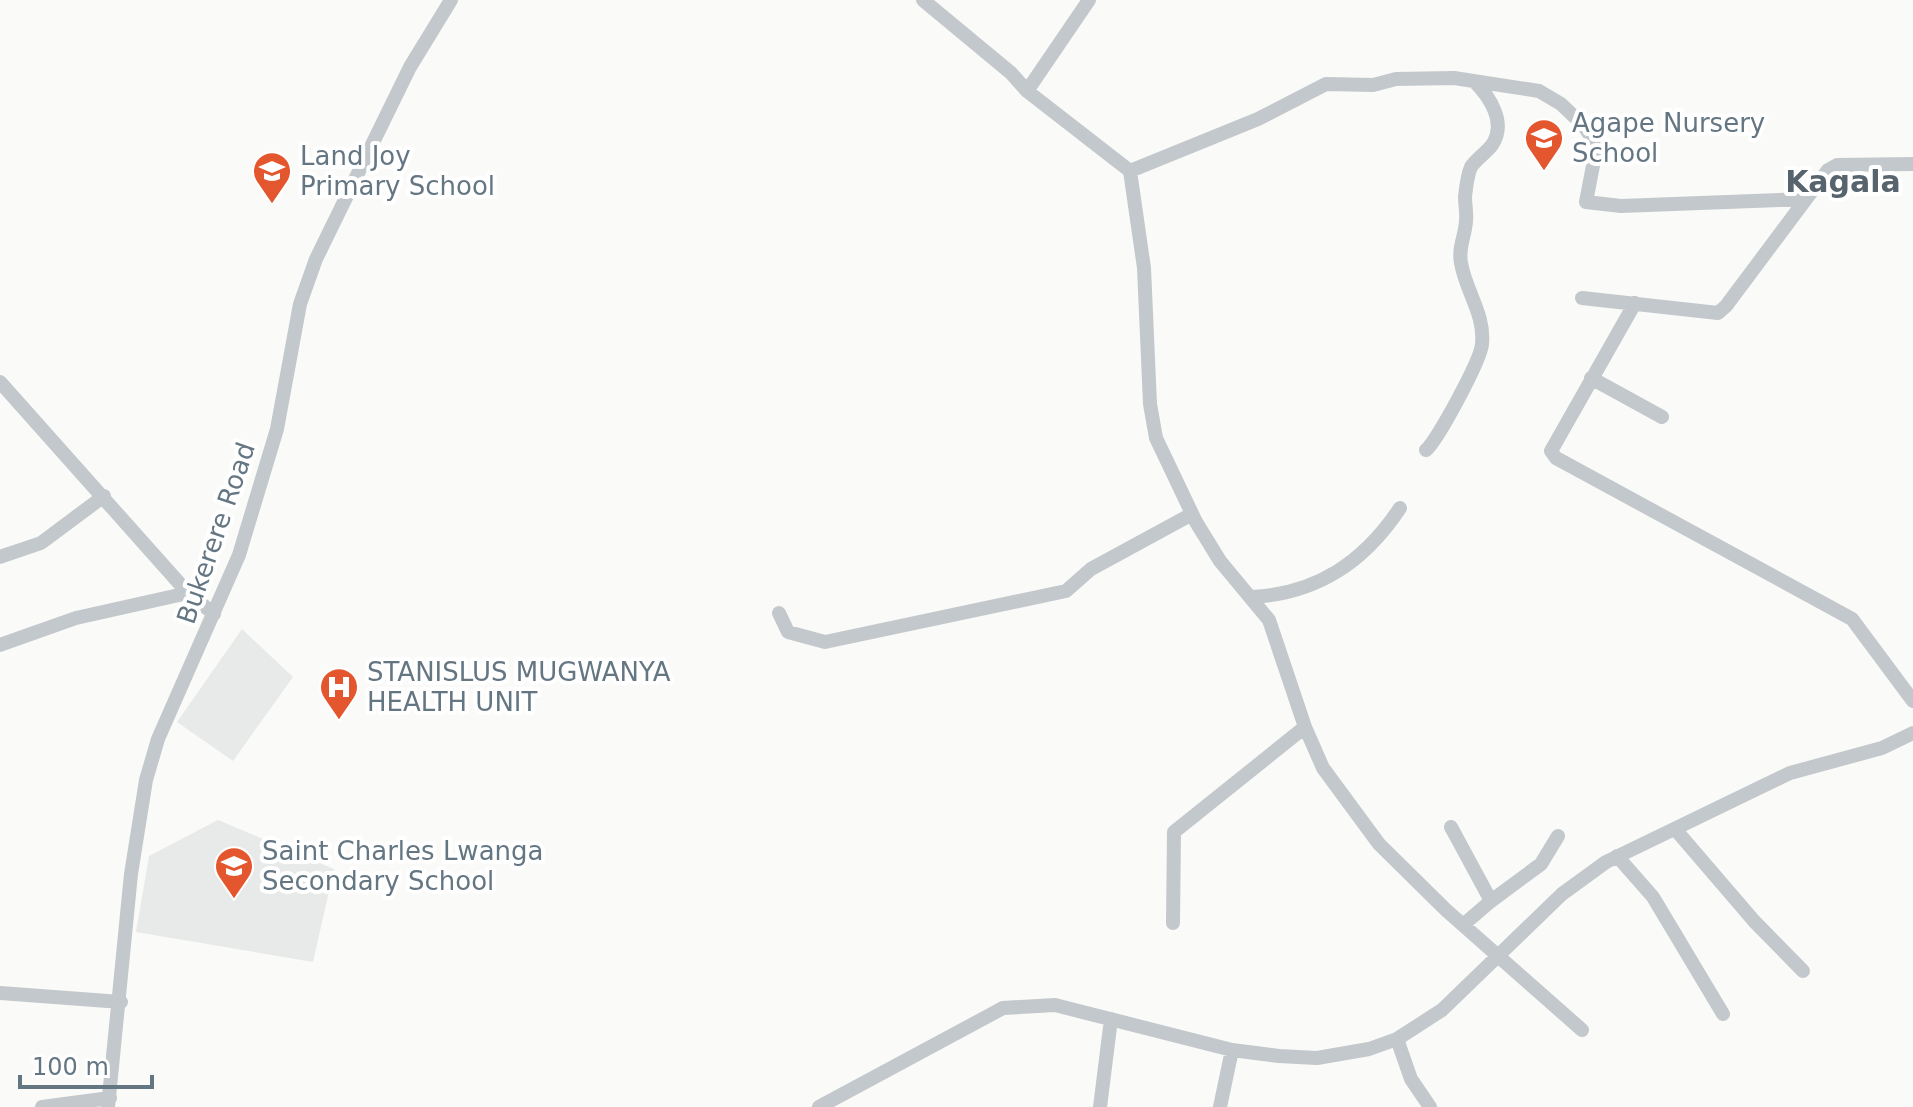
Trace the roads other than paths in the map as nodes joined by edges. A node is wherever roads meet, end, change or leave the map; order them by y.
1 (451, 0) edge
2 (923, 0) edge
3 (1089, 0) edge
4 (1474, 81) junction
5 (1027, 91) junction
6 (1913, 164) edge
7 (1130, 171) junction
8 (1806, 199) junction
9 (1582, 298) dead end
10 (1635, 303) junction
11 (1591, 378) junction
12 (0, 382) edge
13 (1662, 417) dead end
14 (1426, 450) dead end
15 (104, 496) junction
16 (1400, 508) dead end
17 (1192, 514) junction
18 (0, 557) edge
19 (188, 593) junction
20 (1251, 597) junction
21 (779, 613) dead end
22 (214, 614) junction
23 (0, 645) edge
24 (1913, 701) edge
25 (1305, 727) junction
26 (1913, 733) edge
27 (1451, 827) dead end
28 (1675, 829) junction
29 (1558, 836) dead end
30 (1617, 856) junction
31 (1491, 901) junction
32 (1173, 923) dead end
33 (1463, 925) junction
34 (1497, 956) junction
35 (1803, 971) dead end
36 (0, 993) edge
37 (121, 1002) junction
38 (1723, 1014) dead end
39 (1111, 1019) junction
40 (1582, 1030) dead end
41 (1397, 1039) junction
42 (1232, 1050) junction
43 (109, 1103) edge
44 (42, 1107) edge
45 (819, 1107) edge
46 (1100, 1107) edge
47 (1220, 1107) edge
48 (1430, 1107) edge

1 - 22 street, Bukerere Road
2 - 5 street
3 - 5 street
4 - 7 street
4 - 8 street
4 - 14 street
5 - 7 street
6 - 8 street
7 - 17 street
8 - 10 street
9 - 10 street
10 - 11 street
11 - 13 street
11 - 24 street
12 - 15 street
15 - 18 street
15 - 19 street
16 - 20 street
17 - 20 street
17 - 21 street
19 - 22 street
19 - 23 street
20 - 25 street
22 - 37 street, Bukerere Road
25 - 32 street
25 - 33 street
26 - 28 street
27 - 31 street
28 - 30 street
28 - 35 street
29 - 31 street
30 - 34 street
30 - 38 street
31 - 33 street
33 - 34 street
34 - 40 street
34 - 41 street
36 - 37 street
37 - 43 street, Bukerere Road
39 - 42 street
39 - 45 street
39 - 46 street
41 - 42 street
41 - 48 street
42 - 47 street
43 - 44 street

